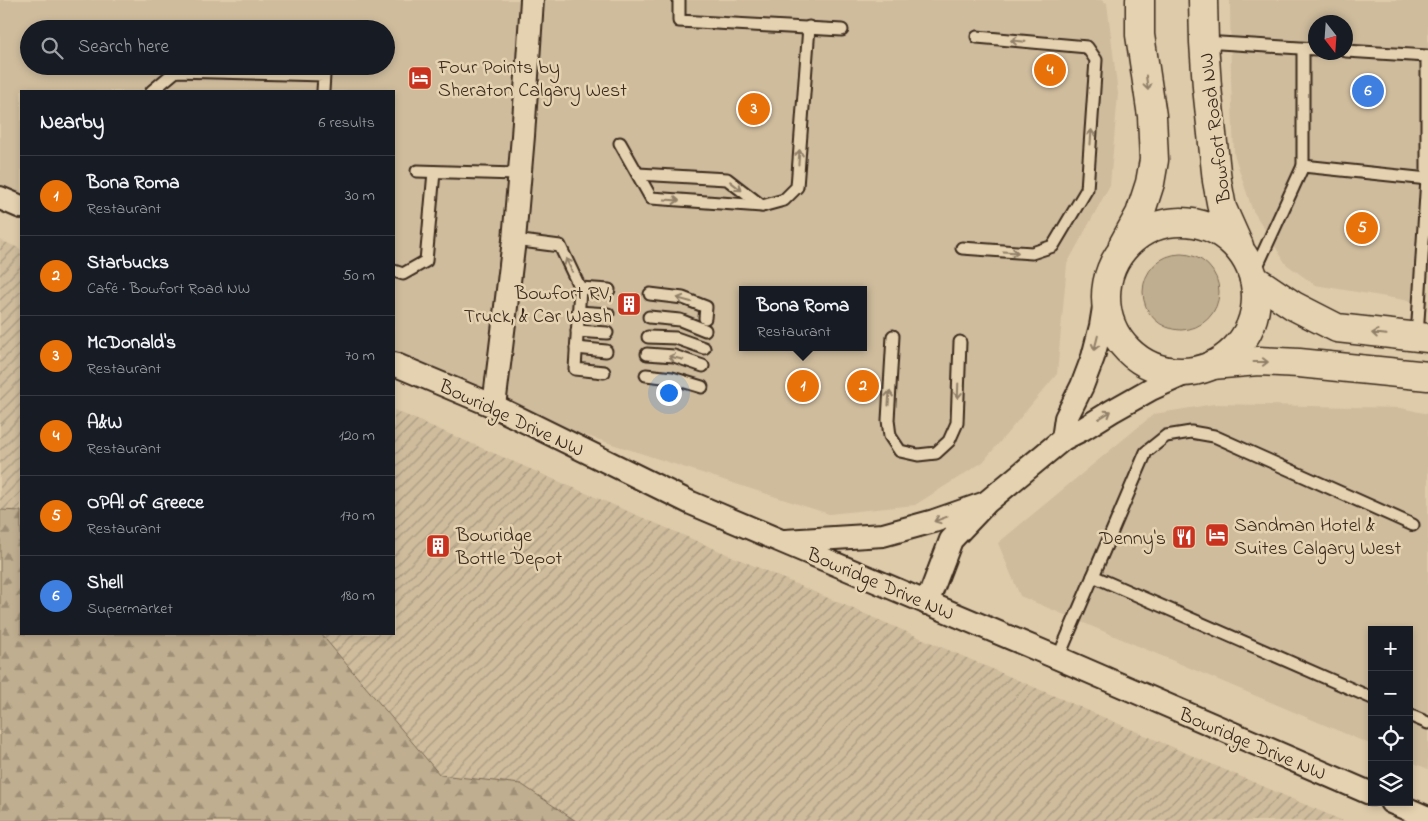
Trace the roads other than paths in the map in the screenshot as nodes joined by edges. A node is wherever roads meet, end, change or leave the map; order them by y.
1 (532, 0) edge
2 (680, 0) edge
3 (1140, 0) edge
4 (1203, 0) edge
5 (809, 27) junction
6 (842, 30) dead end
7 (977, 37) dead end
8 (1204, 42) junction
9 (1303, 49) junction
10 (1308, 49) edge
11 (1353, 51) edge
12 (1427, 55) edge
13 (171, 75) edge
14 (294, 75) edge
15 (153, 90) edge
16 (324, 90) edge
17 (620, 143) dead end
18 (1303, 166) junction
19 (417, 171) dead end
20 (434, 172) junction
21 (519, 174) junction
22 (638, 174) junction
23 (1427, 178) edge
24 (0, 198) edge
25 (762, 206) junction
26 (20, 207) edge
27 (514, 240) junction
28 (962, 248) dead end
29 (1120, 253) junction
30 (1250, 269) junction
31 (395, 270) edge
32 (580, 288) junction
33 (609, 290) dead end
34 (650, 294) dead end
35 (1106, 295) junction
36 (578, 312) junction
37 (608, 314) dead end
38 (649, 317) dead end
39 (577, 331) junction
40 (607, 334) dead end
41 (893, 336) dead end
42 (648, 337) dead end
43 (1422, 337) edge
44 (960, 342) dead end
45 (576, 348) junction
46 (704, 348) dead end
47 (606, 351) dead end
48 (647, 354) dead end
49 (395, 364) edge
50 (703, 366) dead end
51 (1202, 368) junction
52 (604, 372) dead end
53 (646, 375) dead end
54 (1428, 376) edge
55 (702, 387) dead end
56 (494, 406) junction
57 (1063, 439) junction
58 (987, 502) junction
59 (1413, 525) dead end
60 (782, 541) junction
61 (1092, 576) junction
62 (927, 603) junction
63 (1058, 658) junction
64 (1368, 696) edge
65 (1411, 716) edge
66 (1428, 723) edge
67 (1368, 792) edge
68 (1400, 806) edge
69 (1428, 818) edge

1 - 21 street
2 - 5 lane
3 -> 29 street
4 - 8 street, Bowfort Road NW
5 - 6 lane
25 -> 5 lane
28 -> 7 lane
8 - 9 lane
8 - 30 street, Bowfort Road NW
9 - 10 lane
9 - 18 lane
11 - 12 lane
12 - 23 lane
13 - 15 lane
14 - 16 lane
17 - 22 lane
18 - 23 lane
18 - 30 lane
19 - 20 lane
20 - 21 lane
20 - 31 lane
21 - 27 street
22 -> 25 lane
22 -> 25 lane
23 - 43 lane
24 - 26 street
32 -> 27 lane
27 - 56 street
29 - 30 street
29 - 35 street
43 -> 30 street
30 - 51 street
32 - 33 lane
32 - 36 lane
38 -> 34 lane
35 - 51 street
35 -> 57 street
36 - 37 lane
36 - 39 lane
39 - 40 lane
39 - 45 lane
44 -> 41 lane
42 - 46 lane
45 - 47 lane
45 - 52 lane
50 -> 48 lane
49 - 56 street, Bowridge Drive NW
51 -> 54 street
57 -> 51 street
53 - 55 lane
56 - 60 street, Bowridge Drive NW
57 - 58 street
58 -> 60 street
58 - 62 street
59 - 61 lane
60 - 62 street, Bowridge Drive NW
61 - 63 lane
61 - 64 lane
62 - 63 street, Bowridge Drive NW
63 - 67 street, Bowridge Drive NW
65 - 66 lane
68 - 69 street

